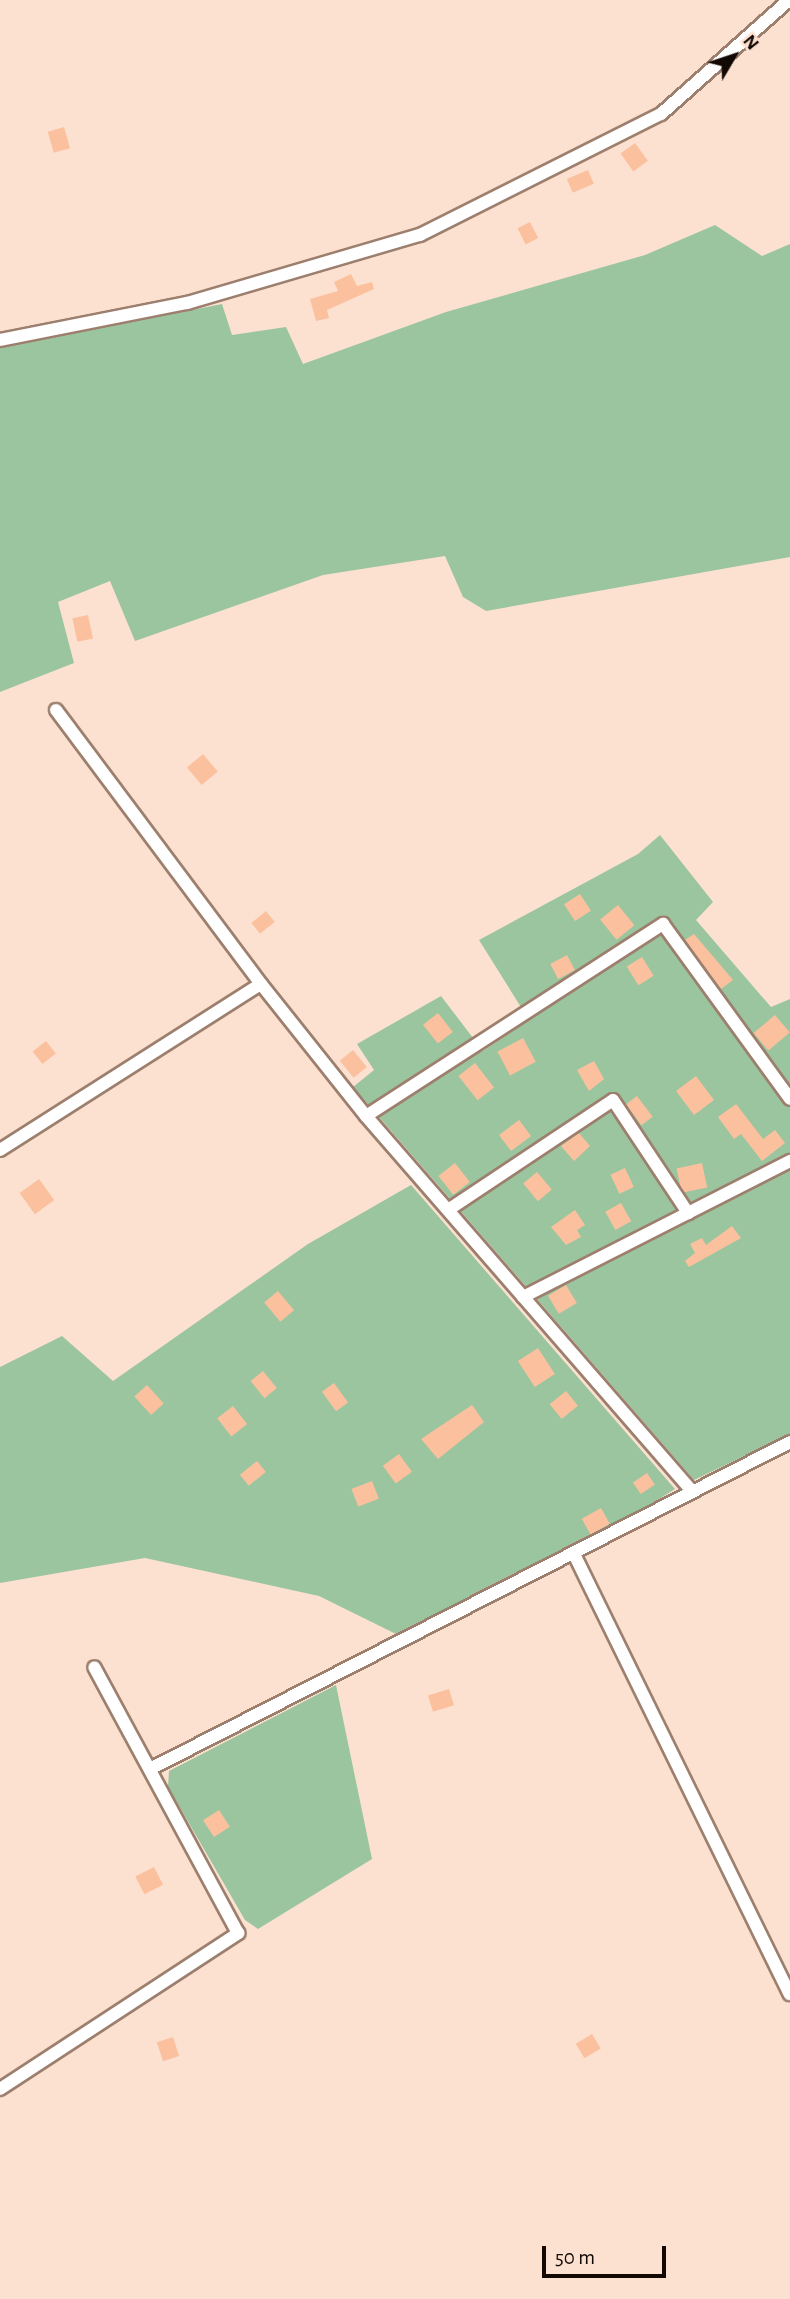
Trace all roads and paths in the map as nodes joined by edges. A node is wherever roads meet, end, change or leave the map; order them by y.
1 (789, 0) edge
2 (0, 340) edge
3 (56, 710) dead end
4 (261, 984) junction
5 (790, 1098) edge
6 (366, 1115) junction
7 (0, 1150) edge
8 (790, 1161) edge
9 (448, 1210) junction
10 (688, 1213) junction
11 (523, 1297) junction
12 (790, 1441) edge
13 (691, 1490) junction
14 (575, 1556) junction
15 (94, 1667) dead end
16 (150, 1769) junction
17 (790, 1994) edge
18 (0, 2089) edge

1 - 2 street
3 - 4 street
4 - 6 street
4 - 7 street
5 - 6 street
6 - 9 street
8 - 10 street
9 - 10 street
9 - 11 street
10 - 11 street
11 - 13 street
12 - 13 street
13 - 14 street
14 - 16 street
14 - 17 street
15 - 16 street
16 - 18 street

